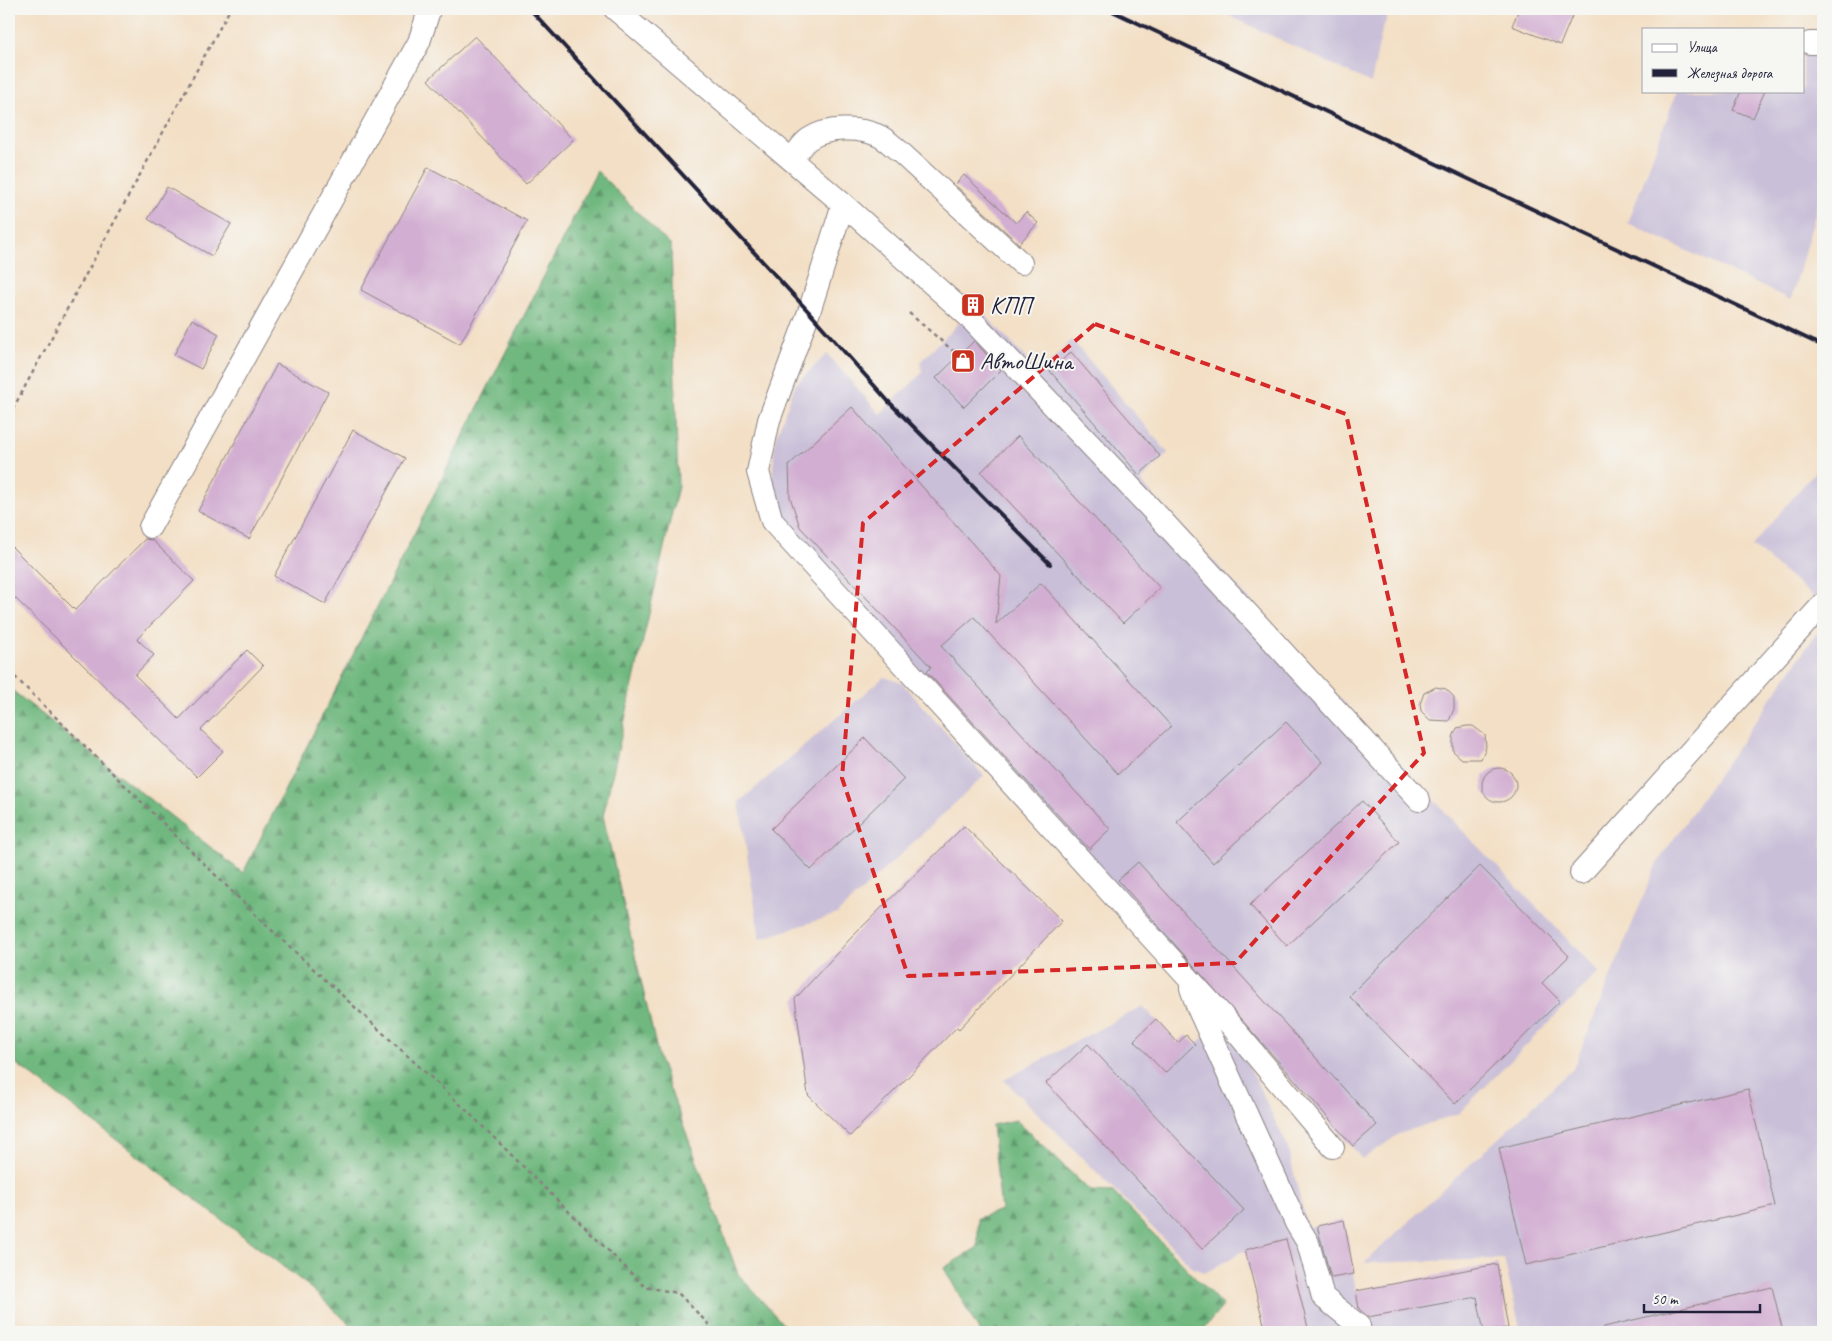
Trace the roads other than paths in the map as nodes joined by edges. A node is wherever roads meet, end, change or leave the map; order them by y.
1 (426, 9) edge
2 (615, 9) edge
3 (791, 159) junction
4 (843, 204) junction
5 (1021, 263) dead end
6 (150, 527) dead end
7 (1823, 604) edge
8 (1419, 800) dead end
9 (1581, 873) dead end
10 (1186, 975) junction
11 (1334, 1147) dead end
12 (1360, 1332) edge

1 - 6 lane
2 - 3 lane
3 - 4 lane
3 - 5 lane
4 - 8 lane
4 - 10 lane
7 - 9 lane
10 - 11 lane
10 - 12 lane

